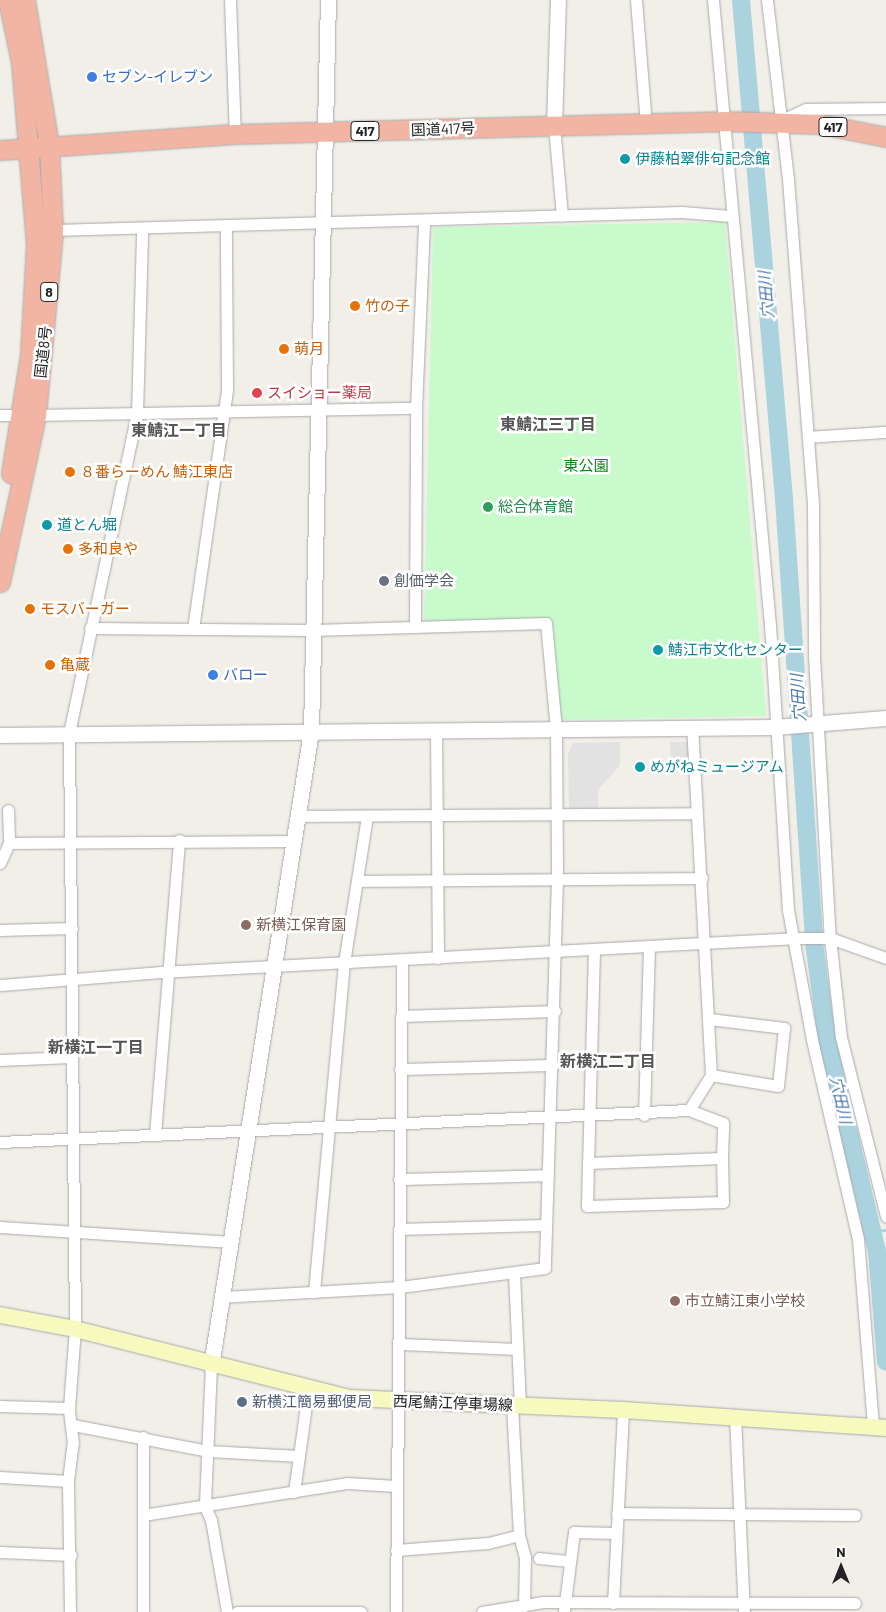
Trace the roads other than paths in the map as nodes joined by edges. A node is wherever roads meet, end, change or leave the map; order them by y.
1 (8, 0) edge
2 (25, 0) edge
3 (230, 0) edge
4 (328, 0) edge
5 (558, 0) edge
6 (636, 0) edge
7 (713, 0) edge
8 (767, 0) edge
9 (886, 108) edge
10 (726, 120) junction
11 (780, 121) junction
12 (646, 123) junction
13 (554, 126) junction
14 (324, 132) junction
15 (236, 134) junction
16 (886, 137) edge
17 (49, 145) junction
18 (30, 148) junction
19 (0, 150) edge
20 (562, 216) junction
21 (731, 216) junction
22 (424, 222) junction
23 (322, 224) junction
24 (226, 228) junction
25 (53, 230) junction
26 (142, 230) junction
27 (416, 408) junction
28 (319, 409) junction
29 (137, 414) junction
30 (224, 414) junction
31 (0, 415) edge
32 (28, 415) junction
33 (886, 432) edge
34 (808, 436) junction
35 (0, 521) edge
36 (0, 582) edge
37 (415, 625) junction
38 (90, 628) junction
39 (193, 629) junction
40 (313, 630) junction
41 (886, 718) edge
42 (819, 724) junction
43 (556, 728) junction
44 (692, 728) junction
45 (774, 728) junction
46 (311, 731) junction
47 (436, 731) junction
48 (69, 733) junction
49 (0, 735) edge
50 (8, 810) dead end
51 (697, 812) junction
52 (556, 814) junction
53 (437, 815) junction
54 (300, 816) junction
55 (367, 816) junction
56 (180, 840) junction
57 (296, 841) junction
58 (69, 842) junction
59 (8, 843) junction
60 (0, 863) edge
61 (702, 878) junction
62 (437, 879) junction
63 (557, 879) junction
64 (358, 881) junction
65 (72, 928) junction
66 (0, 930) edge
67 (796, 938) junction
68 (827, 938) junction
69 (706, 941) junction
70 (649, 946) junction
71 (594, 951) junction
72 (556, 953) junction
73 (438, 958) junction
74 (886, 958) edge
75 (402, 960) junction
76 (344, 963) junction
77 (275, 968) junction
78 (171, 972) junction
79 (73, 978) junction
80 (0, 985) edge
81 (555, 1011) junction
82 (401, 1016) junction
83 (709, 1019) junction
84 (71, 1057) junction
85 (0, 1060) edge
86 (553, 1065) junction
87 (400, 1069) junction
88 (711, 1074) junction
89 (689, 1110) junction
90 (644, 1115) junction
91 (589, 1116) junction
92 (550, 1119) junction
93 (399, 1124) junction
94 (328, 1127) junction
95 (250, 1129) junction
96 (155, 1134) junction
97 (73, 1140) junction
98 (0, 1142) edge
99 (722, 1158) junction
100 (588, 1162) junction
101 (548, 1175) junction
102 (399, 1179) junction
103 (886, 1216) edge
104 (546, 1225) junction
105 (0, 1227) edge
106 (399, 1229) junction
107 (72, 1231) junction
108 (232, 1242) junction
109 (514, 1274) junction
110 (400, 1287) junction
111 (314, 1292) junction
112 (223, 1297) junction
113 (0, 1315) edge
114 (75, 1329) junction
115 (401, 1344) junction
116 (517, 1349) junction
117 (211, 1366) junction
118 (308, 1391) junction
119 (398, 1402) junction
120 (516, 1405) junction
121 (0, 1406) edge
122 (69, 1408) junction
123 (623, 1410) junction
124 (736, 1416) junction
125 (73, 1425) junction
126 (879, 1428) edge
127 (142, 1437) junction
128 (208, 1451) junction
129 (299, 1456) junction
130 (0, 1477) edge
131 (68, 1480) junction
132 (396, 1486) junction
133 (294, 1492) junction
134 (205, 1506) junction
135 (617, 1513) junction
136 (740, 1514) junction
137 (143, 1515) junction
138 (854, 1515) dead end
139 (616, 1532) junction
140 (519, 1535) junction
141 (396, 1550) junction
142 (0, 1552) edge
143 (71, 1555) junction
144 (539, 1558) dead end
145 (569, 1561) junction
146 (613, 1603) junction
147 (856, 1603) dead end
148 (524, 1606) junction
149 (743, 1607) edge
150 (564, 1608) edge
151 (503, 1610) edge
152 (70, 1612) edge
153 (143, 1612) edge
154 (227, 1612) edge
155 (237, 1612) edge
156 (361, 1612) edge
157 (396, 1612) edge
158 (482, 1612) edge

1 - 18 highway, 国道8号 / 8
2 - 17 highway, 国道8号 / 8
3 - 15 street
4 - 14 street
5 - 13 street
6 - 12 street
7 - 10 street
8 - 11 street
9 - 11 street
10 - 11 highway, 国道417号 / 417
10 - 12 highway, 国道417号 / 417
10 - 21 street
11 - 16 highway, 国道417号 / 417
11 - 34 street
12 - 13 highway, 国道417号 / 417
13 - 14 highway, 国道417号 / 417
13 - 20 street
14 - 15 highway, 国道417号 / 417
14 - 23 street
15 - 17 highway, 国道417号 / 417
17 - 18 highway, 国道417号 / 417
17 - 25 highway, 国道8号 / 8
18 - 19 highway, 国道417号 / 417
18 - 32 highway, 国道8号 / 8
20 - 21 street
20 - 22 street
21 - 45 street
22 - 23 street
22 - 27 street
23 - 24 street
23 - 28 street
24 - 26 street
24 - 30 street
25 - 26 street
25 - 32 highway, 国道8号 / 8
26 - 29 street
27 - 28 street
27 - 37 street
28 - 30 street
28 - 40 street
29 - 30 street
29 - 32 street
29 - 38 street
30 - 39 street
31 - 32 street
32 - 35 highway, 国道8号 / 8
32 - 36 highway, 国道8号 / 8
33 - 34 street
34 - 42 street
37 - 40 street
37 - 43 street
38 - 39 street
38 - 48 street
39 - 40 street
40 - 46 street
41 - 42 street
42 - 45 street
42 - 68 street
43 - 44 street
43 - 47 street
43 - 52 street
44 - 45 street
44 - 51 street
45 - 67 street
46 - 47 street
46 - 48 street
46 - 54 street
47 - 53 street
48 - 49 street
48 - 58 street
50 - 59 street
51 - 52 street
51 - 61 street
52 - 53 street
52 - 63 street
53 - 55 street
53 - 62 street
54 - 55 street
54 - 57 street
55 - 64 street
56 - 57 street
56 - 58 street
56 - 78 street
57 - 77 street
58 - 59 street
58 - 65 street
59 - 60 street
61 - 63 street
61 - 69 street
62 - 63 street
62 - 64 street
62 - 73 street
63 - 72 street
64 - 76 street
65 - 66 street
65 - 79 street
67 - 68 street
67 - 69 street
67 - 126 street
68 - 74 street
68 - 103 street
69 - 70 street
69 - 83 street
70 - 71 street
70 - 90 street
71 - 72 street
71 - 91 street
72 - 73 street
72 - 81 street
73 - 75 street
75 - 76 street
75 - 82 street
76 - 77 street
76 - 94 street
77 - 78 street
77 - 95 street
78 - 79 street
78 - 96 street
79 - 80 street
79 - 84 street
81 - 82 street
81 - 86 street
82 - 87 street
83 - 88 street
83 - 88 street
84 - 85 street
84 - 97 street
86 - 87 street
86 - 92 street
87 - 93 street
88 - 89 street
89 - 90 street
89 - 99 street
90 - 91 street
91 - 92 street
91 - 100 street
92 - 93 street
92 - 101 street
93 - 94 street
93 - 102 street
94 - 95 street
94 - 111 street
95 - 96 street
95 - 108 street
96 - 97 street
97 - 98 street
97 - 107 street
99 - 100 street
99 - 100 street
101 - 102 street
101 - 104 street
102 - 106 street
104 - 106 street
104 - 109 street
105 - 107 street
106 - 110 street
107 - 108 street
107 - 114 street
108 - 112 street
109 - 110 street
109 - 116 street
110 - 111 street
110 - 115 street
111 - 112 street
112 - 117 street
113 - 114 main road, 西尾鯖江停車場線
114 - 117 main road, 西尾鯖江停車場線
114 - 122 street
115 - 116 street
115 - 119 street
116 - 120 street
117 - 118 main road, 西尾鯖江停車場線
117 - 128 street
118 - 119 main road, 西尾鯖江停車場線
118 - 129 street
119 - 120 main road, 西尾鯖江停車場線
119 - 132 street
120 - 123 main road, 西尾鯖江停車場線
120 - 140 street
121 - 122 street
122 - 125 street
123 - 124 main road, 西尾鯖江停車場線
123 - 135 street
124 - 126 main road, 西尾鯖江停車場線
124 - 136 street
125 - 127 street
125 - 131 street
127 - 128 street
127 - 137 street
128 - 129 street
128 - 134 street
129 - 133 street
130 - 131 street
131 - 143 street
132 - 133 street
132 - 141 street
133 - 134 street
134 - 137 street
134 - 154 street
135 - 136 street
135 - 139 street
136 - 138 street
136 - 149 street
137 - 153 street
139 - 145 street
139 - 146 street
140 - 141 street
140 - 148 street
141 - 157 street
142 - 143 street
143 - 152 street
144 - 145 street
145 - 150 street
146 - 149 street
146 - 150 street
147 - 149 street
148 - 150 street
148 - 151 street
151 - 158 street
155 - 156 street

